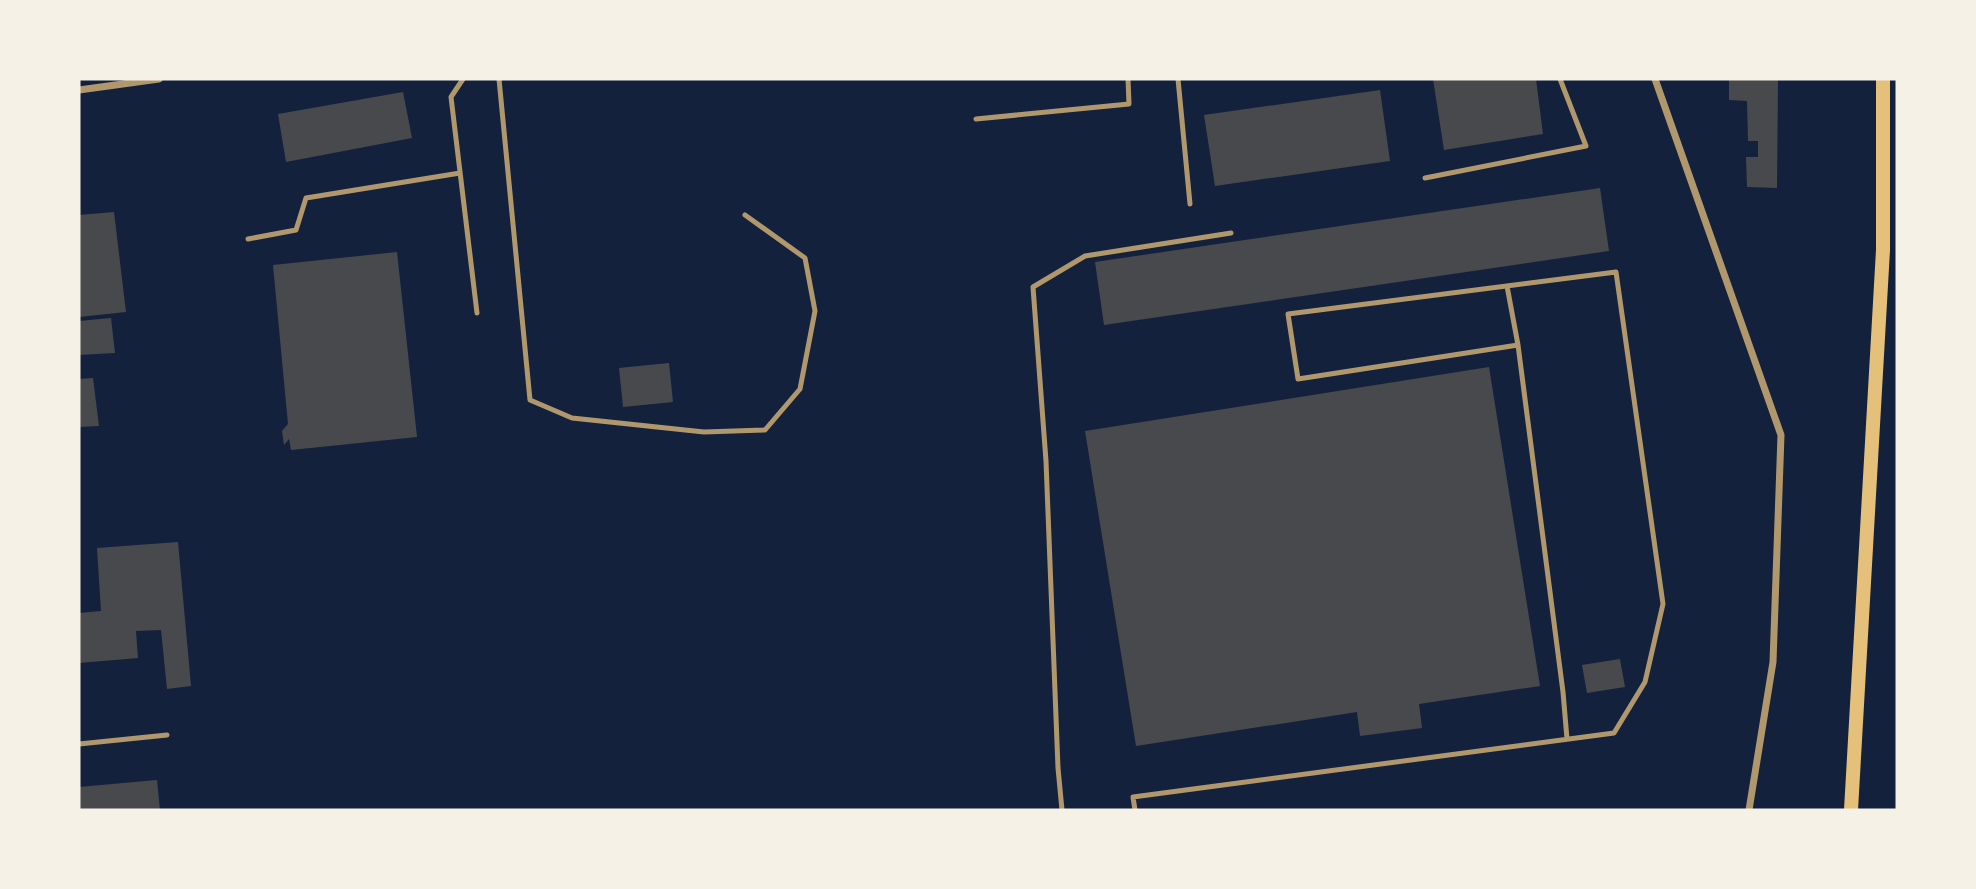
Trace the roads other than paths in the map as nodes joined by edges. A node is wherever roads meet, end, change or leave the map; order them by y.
1 (159, 79) edge
2 (463, 79) edge
3 (499, 79) edge
4 (1128, 79) edge
5 (1178, 79) edge
6 (1560, 79) edge
7 (1655, 79) edge
8 (1882, 79) edge
9 (99, 83) edge
10 (79, 90) edge
11 (976, 118) dead end
12 (460, 173) junction
13 (1425, 178) dead end
14 (1190, 204) dead end
15 (745, 215) dead end
16 (1231, 233) dead end
17 (248, 239) dead end
18 (1507, 286) junction
19 (477, 313) dead end
20 (1518, 345) junction
21 (167, 734) dead end
22 (1567, 739) junction
23 (79, 744) edge
24 (1062, 810) edge
25 (1135, 810) edge
26 (1749, 810) edge
27 (1851, 810) edge

1 - 9 street
2 - 12 lane
3 - 15 lane
4 - 11 lane
5 - 14 lane
6 - 13 lane
7 - 26 street
8 - 27 main road
9 - 10 street
12 - 17 lane
12 - 19 lane
16 - 24 lane
18 - 20 lane
18 - 20 lane
18 - 22 lane
20 - 22 lane
21 - 23 lane
22 - 25 lane

